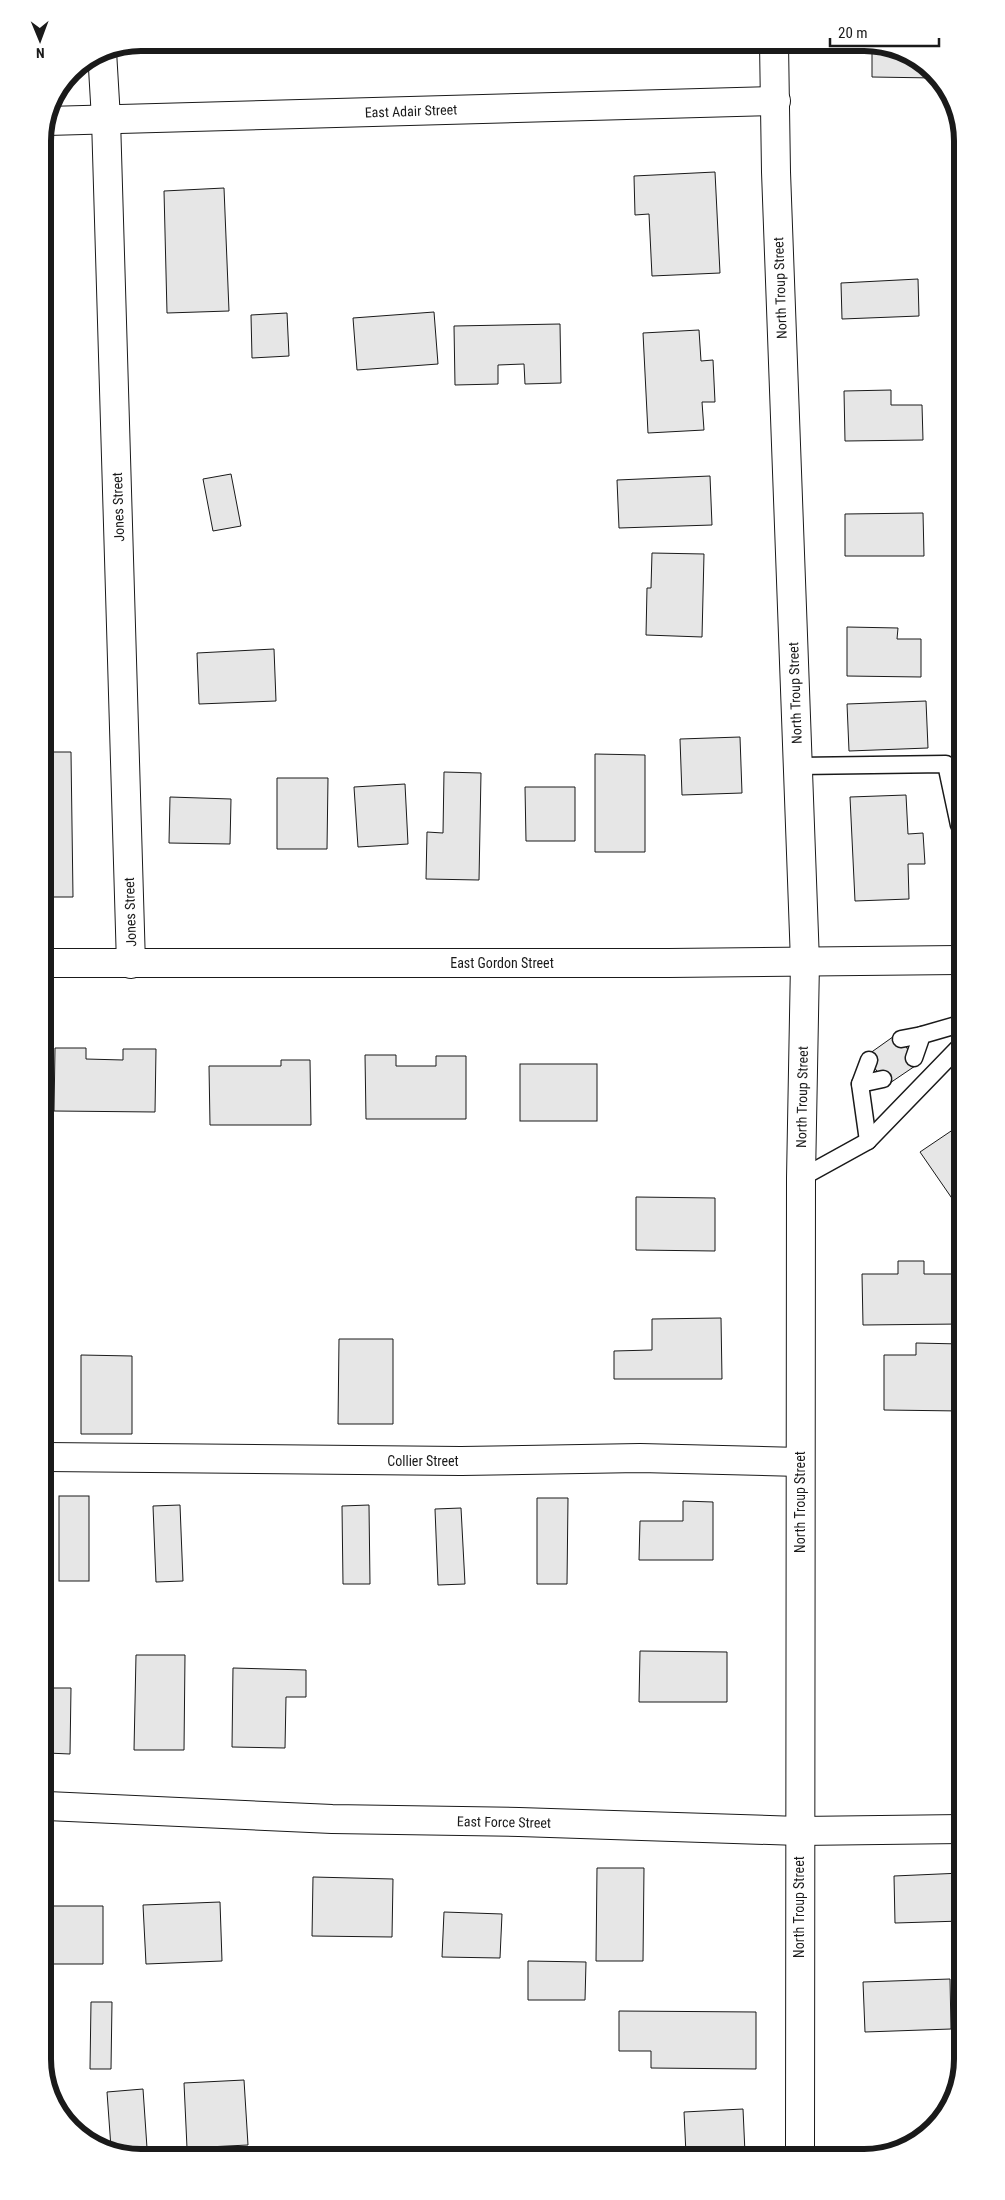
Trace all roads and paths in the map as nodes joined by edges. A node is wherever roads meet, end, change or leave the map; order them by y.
1 (774, 51) edge
2 (103, 60) edge
3 (776, 101) junction
4 (106, 119) junction
5 (54, 121) edge
6 (798, 766) junction
7 (954, 802) edge
8 (954, 960) edge
9 (805, 962) junction
10 (51, 963) edge
11 (131, 964) junction
12 (954, 1026) edge
13 (922, 1034) junction
14 (901, 1039) dead end
15 (954, 1052) edge
16 (914, 1058) dead end
17 (869, 1060) dead end
18 (883, 1080) dead end
19 (860, 1084) junction
20 (868, 1141) junction
21 (801, 1178) junction
22 (51, 1458) edge
23 (800, 1462) junction
24 (51, 1806) edge
25 (954, 1829) edge
26 (799, 1831) junction
27 (800, 2149) edge

1 - 3 street, North Troup Street
2 - 4 street, Jones Street
3 - 4 street, East Adair Street
3 - 6 street, North Troup Street
4 - 5 street, East Adair Street
4 - 11 street, Jones Street
6 - 7 lane
6 - 9 street, North Troup Street
8 - 9 street, East Gordon Street
9 - 11 street, East Gordon Street
9 - 21 street, North Troup Street
10 - 11 street, East Gordon Street
12 - 13 lane
13 - 14 lane
13 - 16 lane
15 - 20 lane
17 - 19 lane
18 - 19 lane
19 - 20 lane
20 - 21 lane
21 - 23 street, North Troup Street
22 - 23 street, Collier Street
23 - 26 street, North Troup Street
24 - 26 street, East Force Street
25 - 26 street, East Force Street
26 - 27 street, North Troup Street

